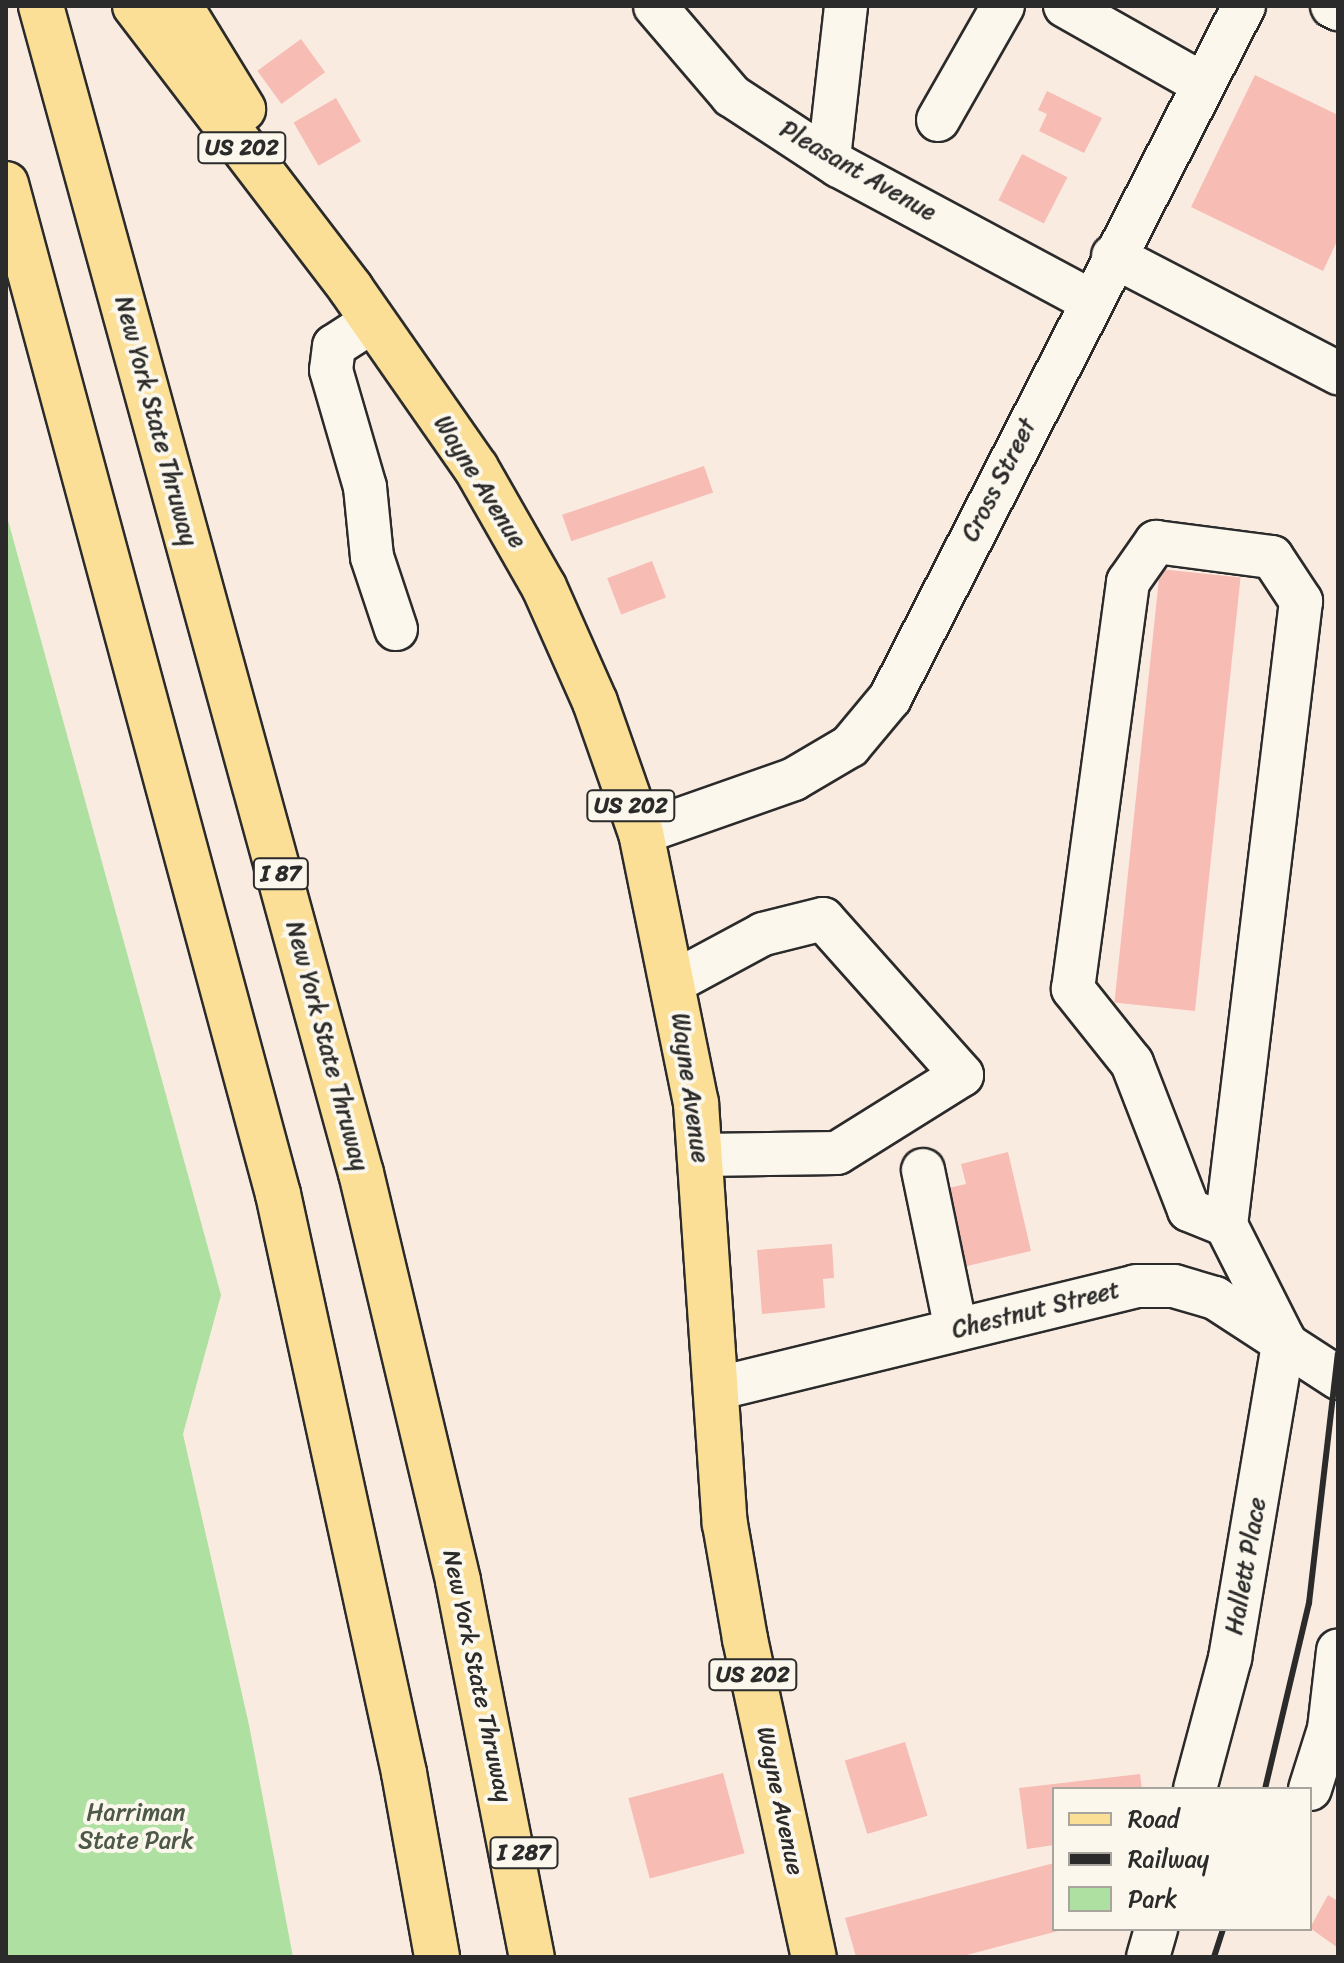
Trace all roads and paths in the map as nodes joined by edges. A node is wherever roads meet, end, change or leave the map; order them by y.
1 (41, 6) edge
2 (135, 6) edge
3 (180, 6) edge
4 (655, 6) edge
5 (846, 6) edge
6 (1003, 6) edge
7 (1065, 6) edge
8 (1244, 6) edge
9 (1332, 6) edge
10 (1338, 9) edge
11 (1203, 84) junction
12 (938, 120) dead end
13 (829, 158) junction
14 (6, 184) edge
15 (1113, 256) junction
16 (1089, 300) junction
17 (362, 305) junction
18 (1338, 373) edge
19 (396, 629) dead end
20 (641, 833) junction
21 (674, 982) junction
22 (701, 1155) junction
23 (923, 1170) dead end
24 (1226, 1225) junction
25 (956, 1330) junction
26 (1284, 1340) junction
27 (1338, 1378) edge
28 (715, 1389) junction
29 (1338, 1651) edge
30 (494, 1749) junction
31 (1196, 1787) edge
32 (1311, 1787) edge
33 (1155, 1931) edge
34 (437, 1957) edge
35 (532, 1957) edge
36 (552, 1957) edge
37 (814, 1957) edge
38 (1148, 1957) edge

1 - 30 main road, New York State Thruway / I 87
2 - 17 main road, Wayne Avenue / US 202
3 - 17 main road, Wayne Avenue / US 202
4 - 13 street, Pleasant Avenue
5 - 13 street
6 - 12 street
7 - 11 street
8 - 11 street, Cross Street
9 - 10 street
11 - 15 street, Cross Street
13 - 16 street, Pleasant Avenue
14 - 34 main road
15 - 16 street, Cross Street
15 - 18 street
16 - 20 street, Cross Street
17 - 19 street
17 - 20 main road, Wayne Avenue / US 202
20 - 21 main road, Wayne Avenue / US 202
21 - 22 main road, Wayne Avenue / US 202
21 - 22 street
22 - 28 main road, Wayne Avenue / US 202
23 - 25 street
24 - 24 street
24 - 26 street
25 - 26 street, Chestnut Street
25 - 28 street, Chestnut Street
26 - 27 street, Chestnut Street
26 - 31 street, Hallett Place
28 - 37 main road, Wayne Avenue / US 202
29 - 32 street
30 - 35 main road, New York State Thruway / I 87
30 - 36 main road, I 287
33 - 38 street

